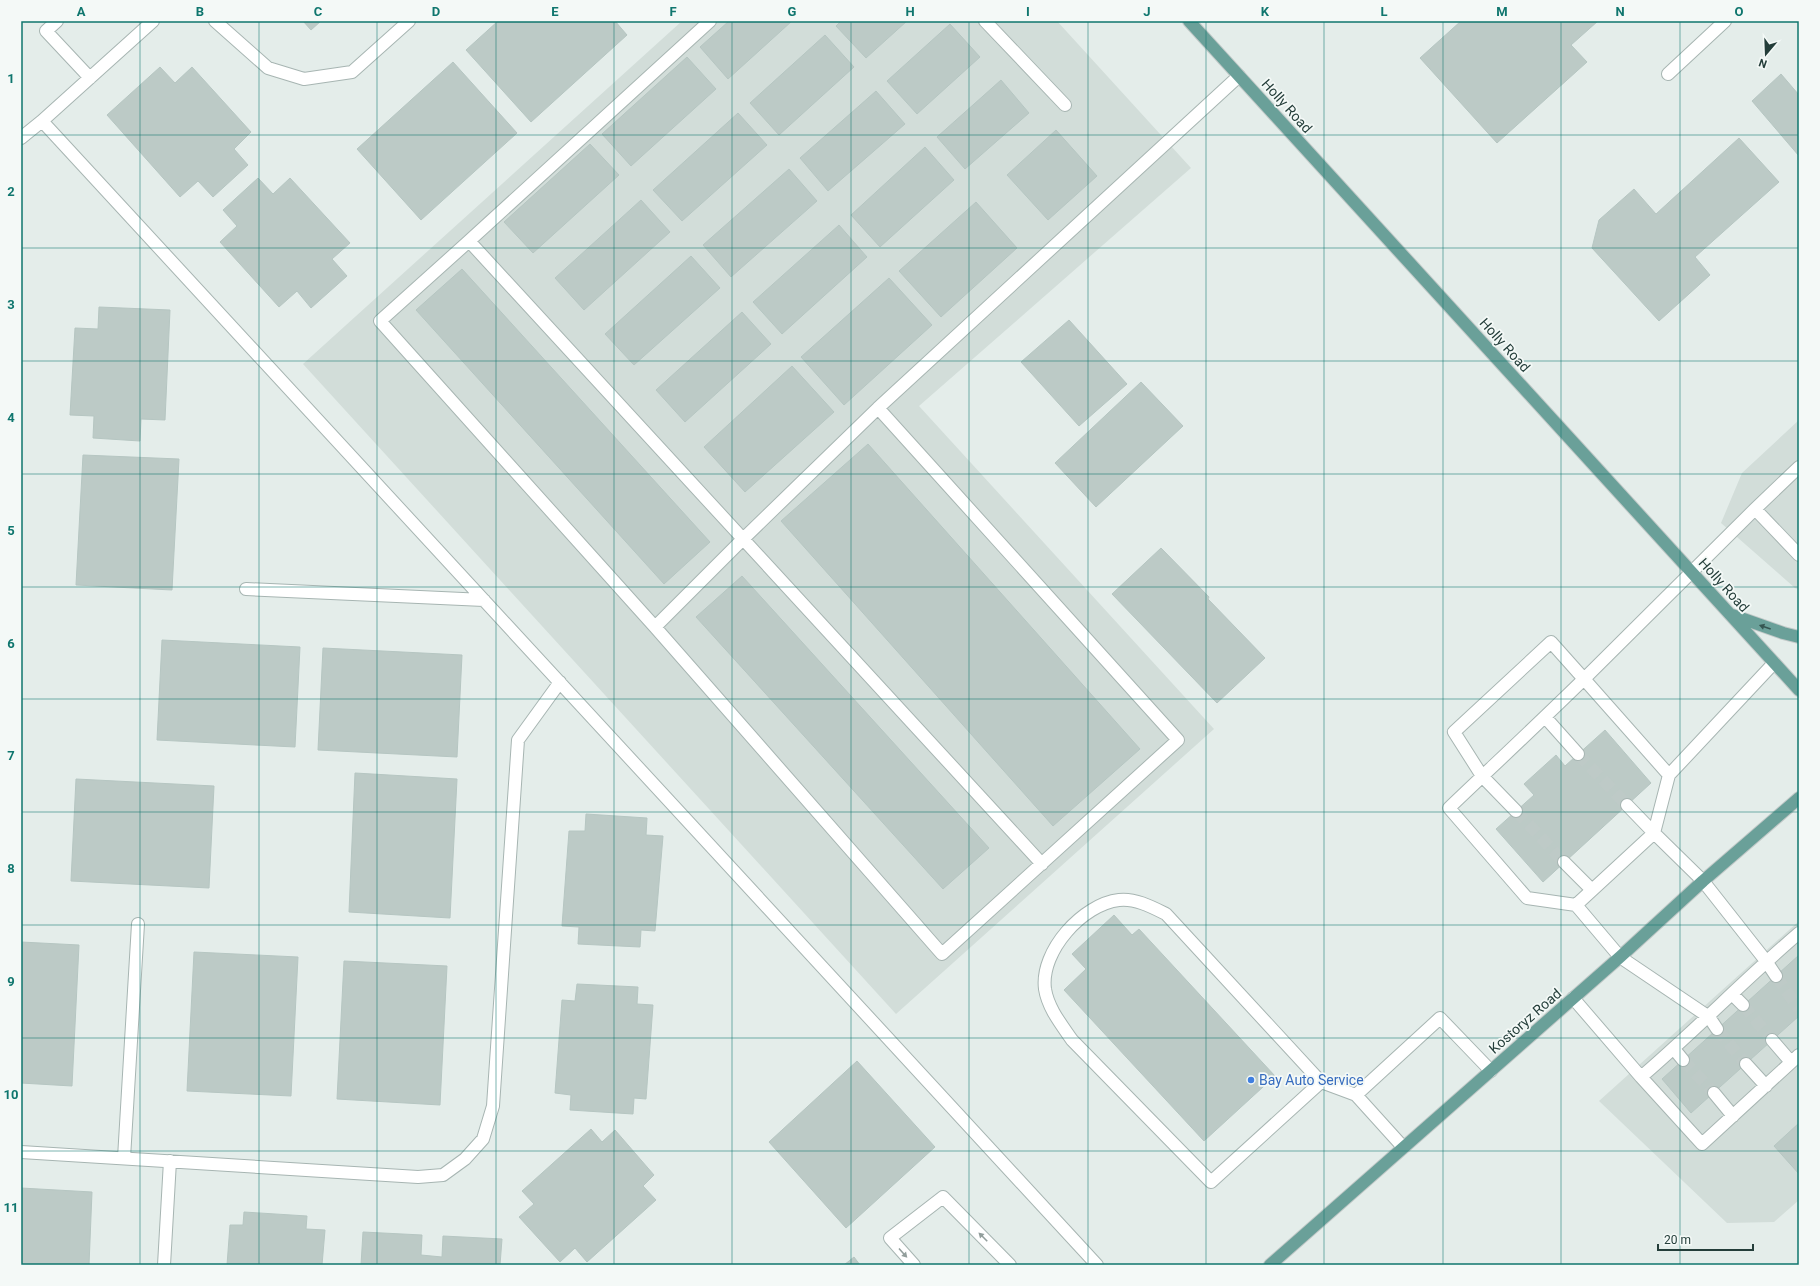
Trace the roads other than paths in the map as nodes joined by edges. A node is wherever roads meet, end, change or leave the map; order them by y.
1 (57, 21) edge
2 (153, 21) edge
3 (216, 21) edge
4 (409, 21) edge
5 (710, 21) edge
6 (985, 21) edge
7 (1189, 21) edge
8 (1725, 21) edge
9 (1668, 74) dead end
10 (1239, 76) junction
11 (90, 78) junction
12 (1065, 105) dead end
13 (42, 121) junction
14 (21, 138) edge
15 (469, 241) junction
16 (878, 408) junction
17 (1799, 467) edge
18 (1755, 509) junction
19 (742, 540) junction
20 (1799, 556) edge
21 (1692, 572) junction
22 (246, 589) dead end
23 (484, 600) junction
24 (1731, 615) junction
25 (655, 627) junction
26 (1799, 637) edge
27 (1774, 663) junction
28 (1584, 679) junction
29 (560, 682) junction
30 (1799, 690) edge
31 (1545, 717) junction
32 (1578, 754) tunnel mouth
33 (1669, 775) junction
34 (1482, 776) junction
35 (1799, 798) edge
36 (1628, 805) tunnel mouth
37 (1516, 811) tunnel mouth
38 (1654, 833) junction
39 (1564, 862) tunnel mouth
40 (1042, 864) junction
41 (1703, 881) junction
42 (1592, 890) junction
43 (1576, 905) junction
44 (138, 924) dead end
45 (1799, 933) edge
46 (1620, 957) junction
47 (1766, 961) junction
48 (1776, 976) tunnel mouth
49 (1732, 994) junction
50 (1573, 998) junction
51 (1743, 1005) tunnel mouth
52 (1709, 1016) junction
53 (1717, 1029) tunnel mouth
54 (1772, 1040) tunnel mouth
55 (1674, 1049) junction
56 (1795, 1058) edge
57 (1683, 1060) tunnel mouth
58 (1746, 1064) tunnel mouth
59 (1491, 1071) junction
60 (1641, 1077) junction
61 (1320, 1082) junction
62 (1766, 1086) junction
63 (1714, 1092) tunnel mouth
64 (1356, 1095) junction
65 (1733, 1116) junction
66 (1403, 1147) junction
67 (21, 1152) edge
68 (124, 1158) junction
69 (170, 1161) junction
70 (164, 1265) edge
71 (914, 1265) edge
72 (1010, 1265) edge
73 (1097, 1265) edge
74 (1270, 1265) edge

1 - 11 street
2 - 11 street
3 - 4 street
5 - 15 street
6 - 12 street
7 - 10 main road, Holly Road
8 - 9 street
10 - 16 street
10 - 21 main road, Holly Road
11 - 13 street
13 - 14 street
13 - 23 street
15 - 19 street
15 - 25 street
16 - 19 street
16 - 40 street
17 - 18 street
18 - 20 street
18 - 21 street
19 - 25 street
19 - 40 street
21 - 24 main road, Holly Road
21 - 28 street
22 - 23 street
23 - 29 street
26 -> 24 main road
24 - 27 main road, Holly Road
25 - 40 street
27 - 30 main road, Holly Road
27 - 33 street
28 - 31 street
28 - 33 street
28 - 34 street
29 - 69 street
29 - 73 street
31 - 32 street
31 - 34 street
33 - 38 street
34 - 37 street
34 - 43 street
35 - 41 main road, Kostoryz Road
36 - 38 street
38 - 41 street
38 - 42 street
39 - 42 street
41 - 46 main road, Kostoryz Road
41 - 47 street
42 - 43 street
43 - 46 street
44 - 68 street
45 - 47 street
46 - 50 main road, Kostoryz Road
46 - 52 street
47 - 48 street
47 - 49 street
49 - 51 street
49 - 52 street
50 - 59 main road, Kostoryz Road
50 - 60 street
52 - 53 street
52 - 55 street
54 - 56 street
55 - 57 street
55 - 60 street
56 - 62 street
58 - 62 street
59 - 64 street
59 - 66 main road, Kostoryz Road
60 - 65 street
61 - 61 street
61 - 64 street
62 - 65 street
63 - 65 street
64 - 66 street
66 - 74 main road, Kostoryz Road
67 - 68 street
68 - 69 street
69 - 70 street
72 -> 71 street

